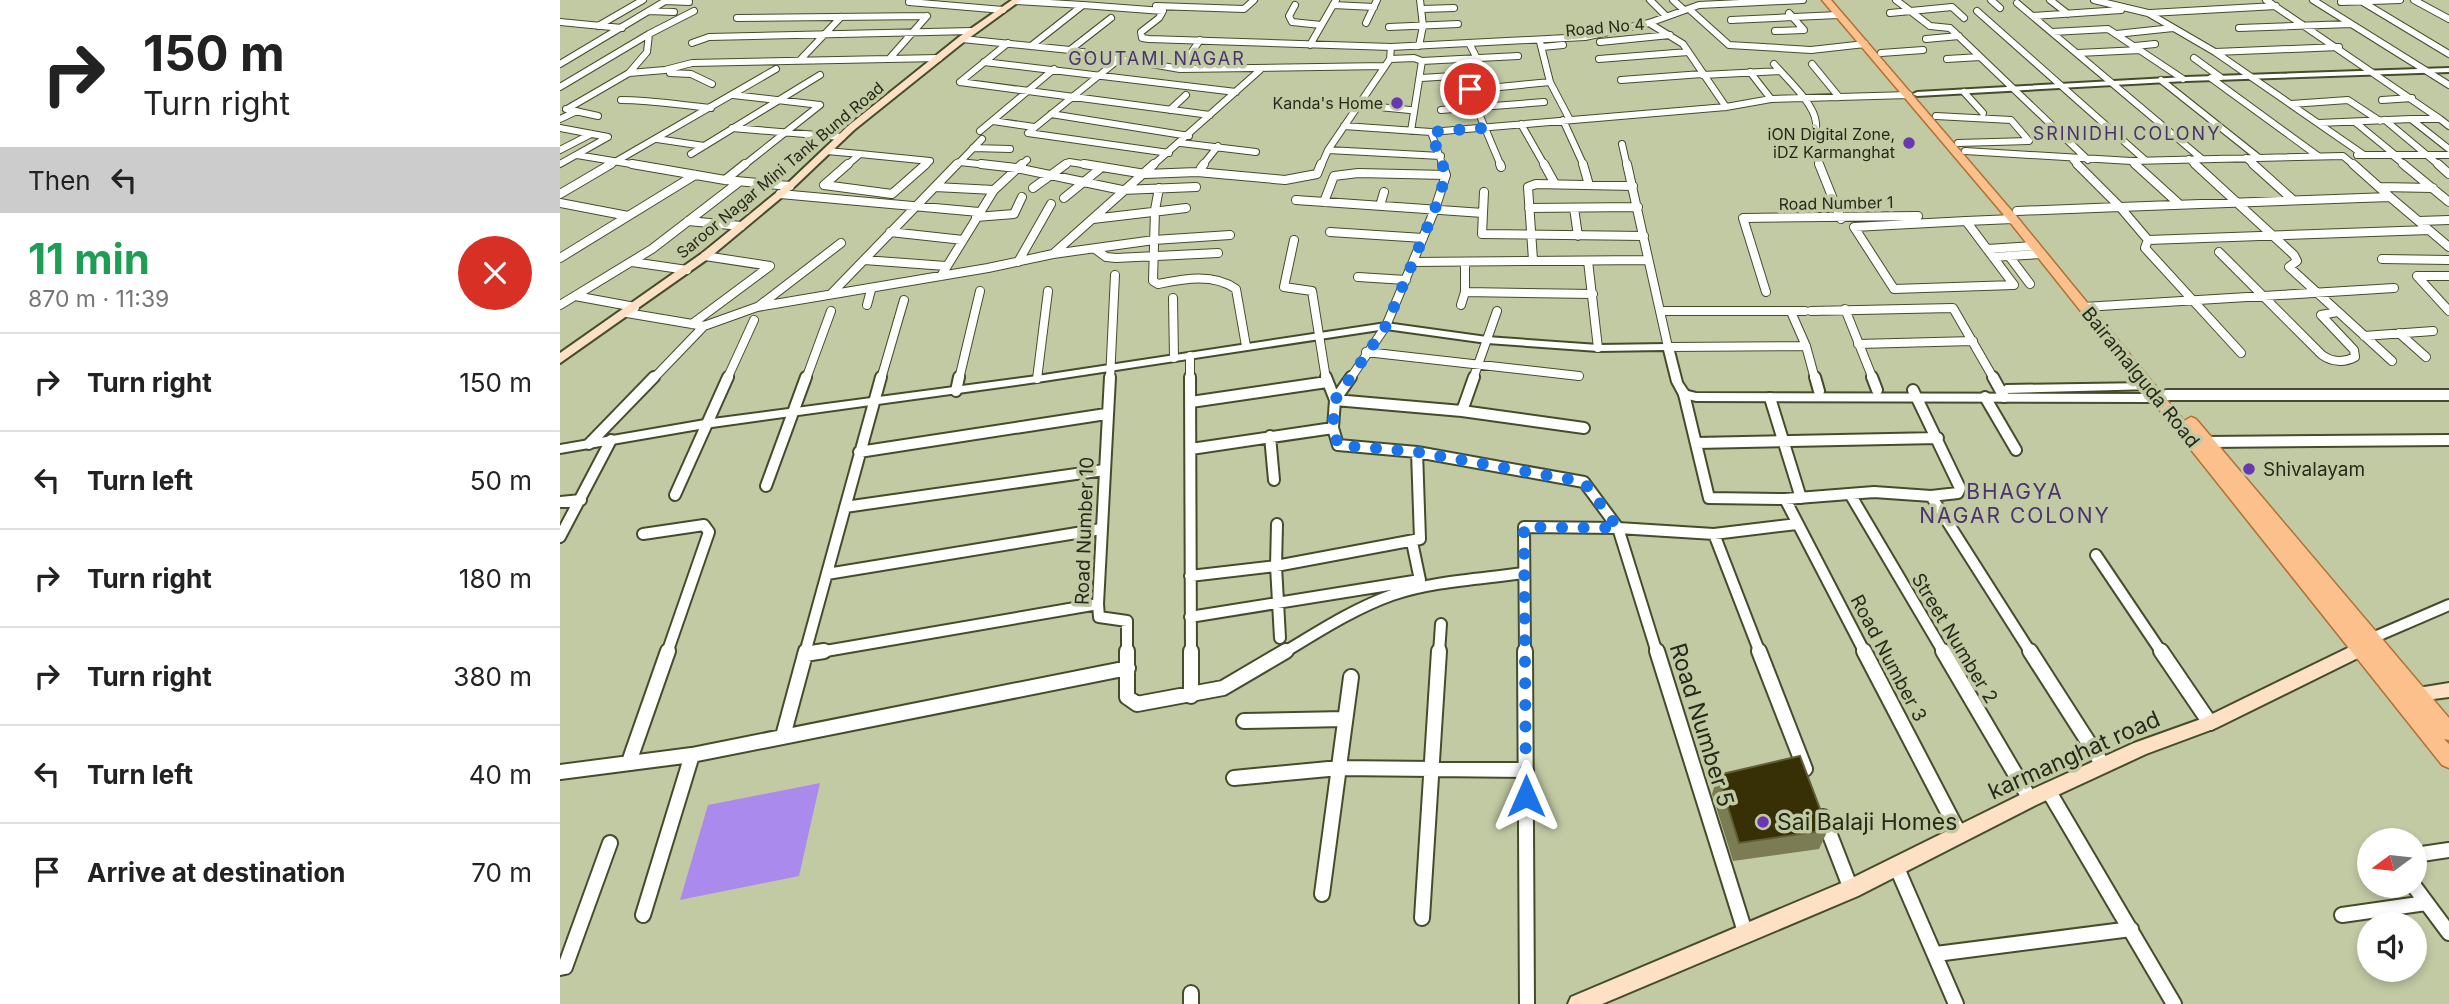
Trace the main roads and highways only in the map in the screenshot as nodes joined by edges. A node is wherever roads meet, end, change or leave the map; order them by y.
1 (1826, 0) edge
2 (1832, 0) edge
3 (1016, 1) edge
4 (1913, 94) junction
5 (2013, 214) junction
6 (2090, 307) junction
7 (560, 359) edge
8 (2158, 393) junction
9 (2242, 493) junction
10 (2364, 644) junction
11 (2449, 690) edge
12 (2418, 694) junction
13 (2449, 732) edge
14 (2449, 759) edge
15 (1608, 998) edge
16 (1578, 1004) edge

1 - 4 main road, Bairamalguda Road
2 - 4 main road, Bairamalguda Road
3 - 7 main road, Saroor Nagar Mini Tank Bund Road
4 - 5 main road, Bairamalguda Road
4 - 5 main road, Bairamalguda Road
5 - 6 main road, Bairamalguda Road
5 - 6 main road, Bairamalguda Road
6 - 8 main road, Bairamalguda Road
8 - 9 main road, Bairamalguda Road
8 - 9 main road, Bairamalguda Road
9 - 10 main road, Bairamalguda Road
10 - 12 main road, Bairamalguda Road
10 - 14 main road, Bairamalguda Road
10 - 15 main road, karmanghat road
11 - 12 main road
12 - 13 main road, Bairamalguda Road
15 - 16 main road, karmanghat road

